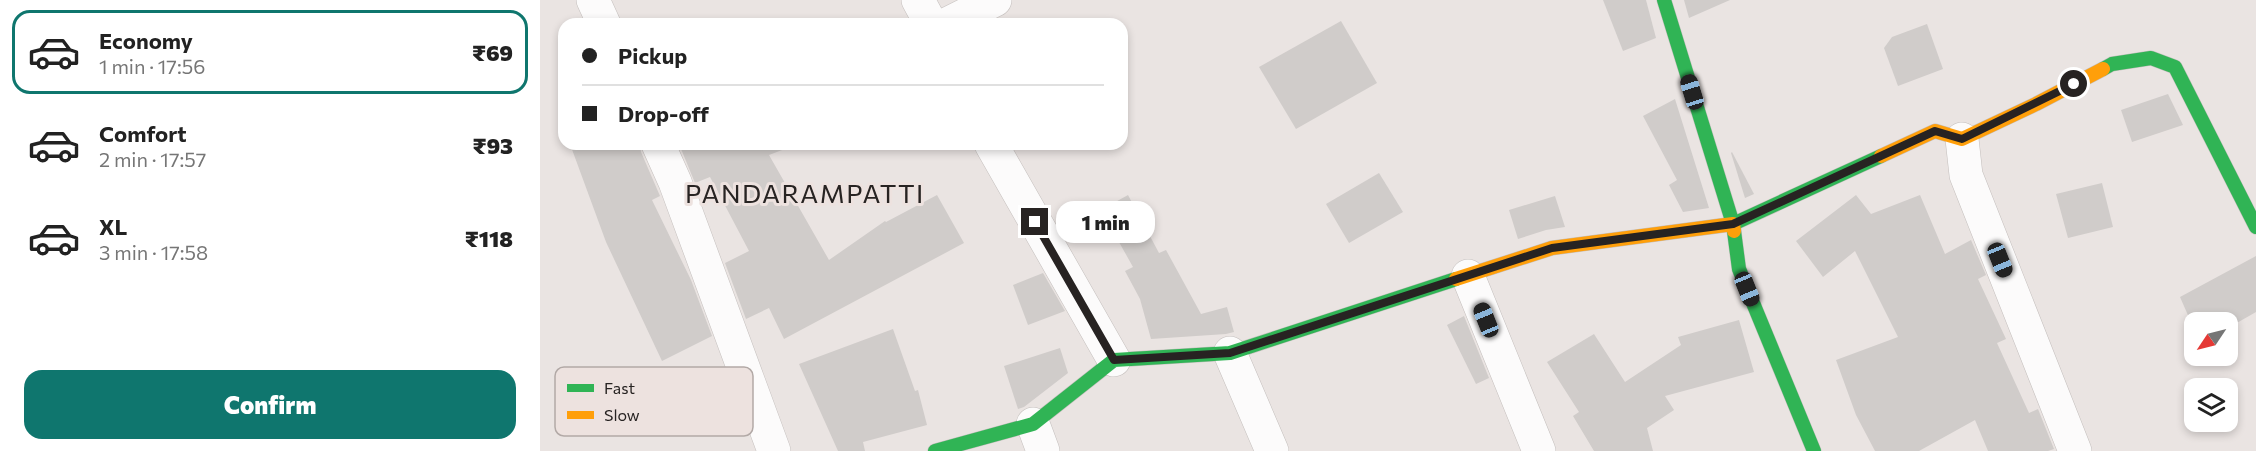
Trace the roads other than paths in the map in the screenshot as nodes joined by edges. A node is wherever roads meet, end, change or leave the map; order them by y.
1 (593, 0) edge
2 (918, 0) edge
3 (994, 0) edge
4 (1669, 1) edge
5 (601, 18) edge
6 (928, 18) edge
7 (959, 18) edge
8 (1962, 139) junction
9 (661, 150) edge
10 (994, 150) edge
11 (1733, 224) junction
12 (2256, 226) edge
13 (1468, 276) junction
14 (1230, 353) junction
15 (1114, 360) junction
16 (743, 367) edge
17 (753, 394) edge
18 (1038, 437) edge
19 (774, 451) edge
20 (935, 451) edge
21 (1272, 451) edge
22 (1539, 451) edge
23 (1814, 451) edge
24 (2075, 451) edge

1 - 5 street
2 - 6 street
3 - 7 street
4 - 11 street
8 - 11 street
8 - 12 street
8 - 24 street
9 - 16 street
10 - 15 street
11 - 13 street
11 - 23 street
13 - 14 street
13 - 22 street
14 - 15 street
14 - 21 street
15 - 18 street
17 - 19 street
18 - 20 street

